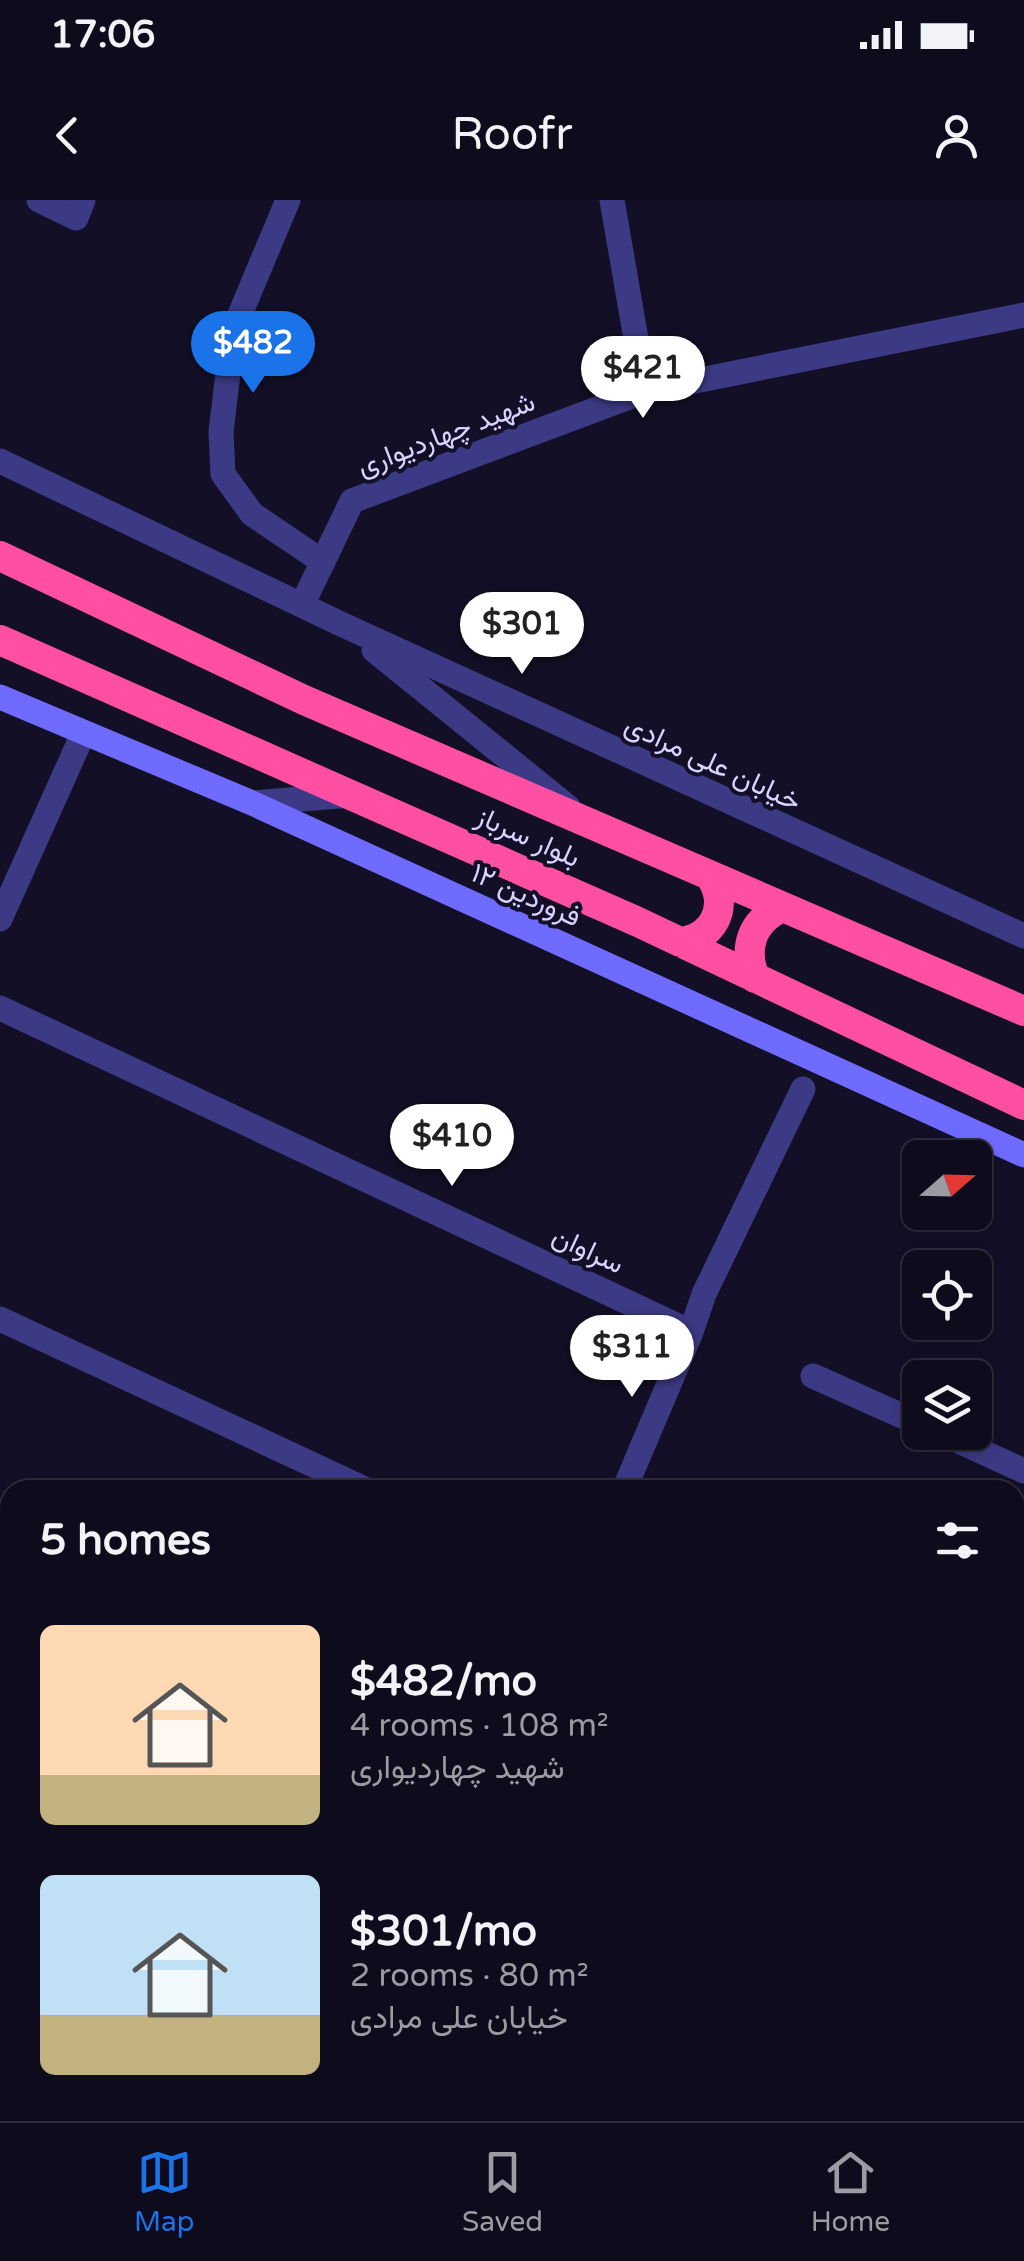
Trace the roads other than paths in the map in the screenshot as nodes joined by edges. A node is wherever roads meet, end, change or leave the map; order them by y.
1 (39, 200) edge
2 (83, 200) edge
3 (288, 200) edge
4 (612, 200) edge
5 (1024, 316) edge
6 (645, 391) junction
7 (0, 461) edge
8 (0, 556) edge
9 (323, 562) junction
10 (302, 605) junction
11 (341, 624) junction
12 (0, 640) edge
13 (0, 696) edge
14 (83, 734) junction
15 (354, 795) junction
16 (252, 804) junction
17 (596, 829) junction
18 (712, 879) junction
19 (780, 908) junction
20 (0, 919) edge
21 (1024, 936) edge
22 (680, 942) junction
23 (755, 978) junction
24 (0, 1008) edge
25 (1024, 1011) edge
26 (803, 1090) dead end
27 (1024, 1105) edge
28 (1024, 1155) edge
29 (0, 1319) edge
30 (691, 1332) junction
31 (812, 1376) dead end
32 (902, 1416) edge
33 (979, 1450) edge
34 (1024, 1470) edge
35 (346, 1480) edge
36 (628, 1480) edge

1 - 2 street
3 - 9 street
4 - 6 street
5 - 6 street, شهید چهاردیواری
6 - 9 street, شهید چهاردیواری
7 - 10 street, خیابان علی مرادی
8 - 17 highway, بلوار سرباز
9 - 10 street, شهید چهاردیواری
10 - 11 street, خیابان علی مرادی
11 - 17 street
11 - 21 street, خیابان علی مرادی
12 - 15 highway, بلوار سرباز
13 - 14 street, ۱۲ فروردین
14 - 16 street, ۱۲ فروردین
14 - 20 street
15 - 16 street
15 - 22 highway, بلوار سرباز
16 - 28 street, ۱۲ فروردین
17 - 18 highway, بلوار سرباز
18 - 19 highway, بلوار سرباز
18 - 22 highway
19 - 23 highway
19 - 25 highway, بلوار سرباز
22 - 23 highway, بلوار سرباز
23 - 27 highway, بلوار سرباز
24 - 30 street, سراوان
26 - 30 street
29 - 35 street
30 - 36 street
31 - 32 street
33 - 34 street

